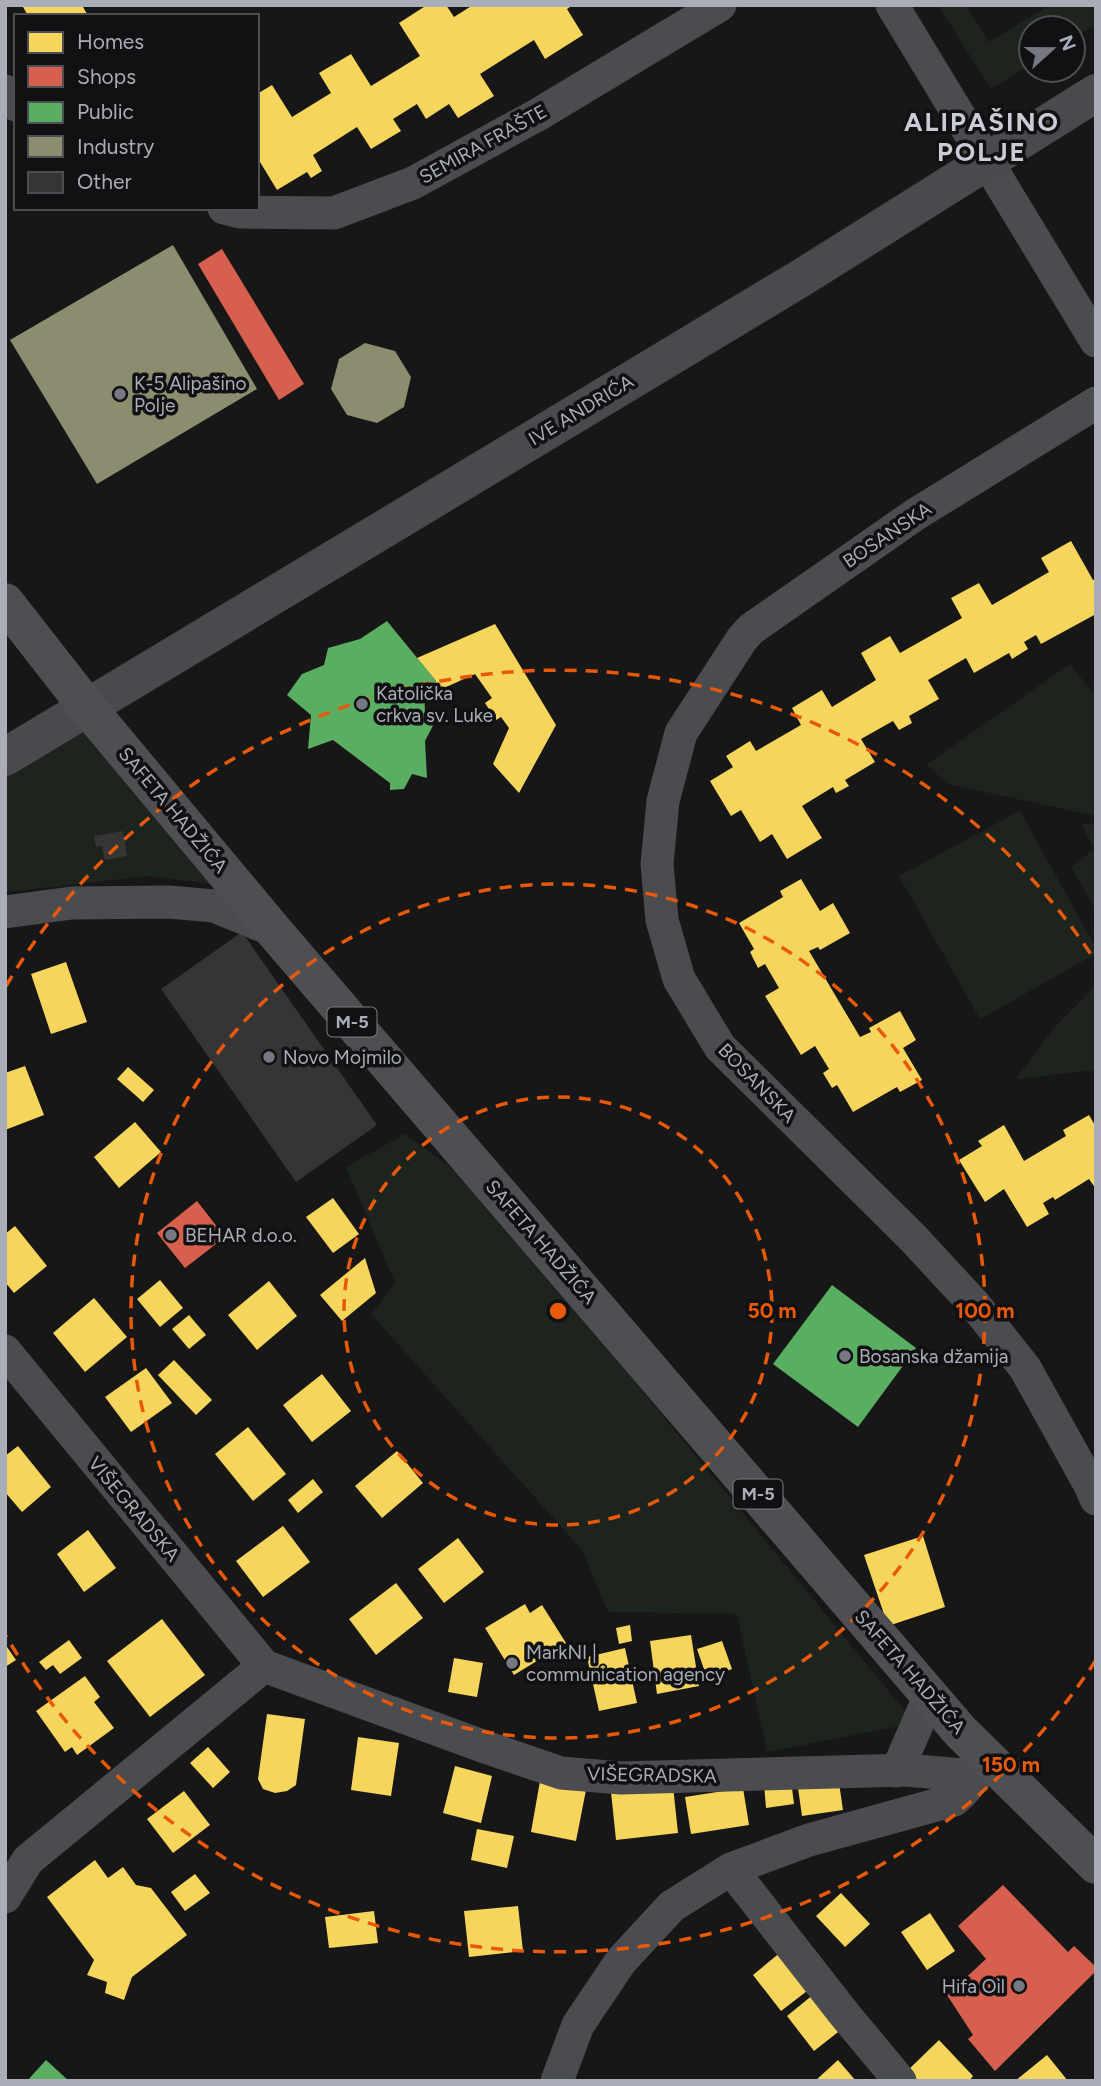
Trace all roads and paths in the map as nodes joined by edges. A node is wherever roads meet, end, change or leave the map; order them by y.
1 (720, 5) edge
2 (892, 5) edge
3 (1096, 93) edge
4 (987, 162) junction
5 (232, 210) edge
6 (1096, 341) edge
7 (1096, 403) edge
8 (5, 602) edge
9 (75, 714) junction
10 (5, 757) edge
11 (5, 912) edge
12 (273, 930) junction
13 (5, 1351) edge
14 (1096, 1499) edge
15 (264, 1666) junction
16 (930, 1695) junction
17 (983, 1769) junction
18 (897, 1771) junction
19 (1096, 1865) edge
20 (731, 1869) junction
21 (5, 1897) edge
22 (556, 2081) edge
23 (900, 2081) edge

1 - 5 street, SEMIRA FRAŠTE
2 - 4 street
3 - 4 main road, IVE ANDRIĆA
4 - 6 street
4 - 9 main road, IVE ANDRIĆA
7 - 14 street, BOSANSKA
8 - 9 main road, SAFETA HADŽIĆA / M-5
9 - 10 main road, IVE ANDRIĆA
9 - 12 main road, SAFETA HADŽIĆA / M-5
11 - 12 street
12 - 16 main road, SAFETA HADŽIĆA / M-5
13 - 15 street, VIŠEGRADSKA
15 - 18 street, VIŠEGRADSKA
15 - 21 street
16 - 17 main road, SAFETA HADŽIĆA / M-5
16 - 18 street
17 - 18 street, VIŠEGRADSKA
17 - 19 main road, SAFETA HADŽIĆA / M-5
17 - 20 street
20 - 22 street
20 - 23 street

